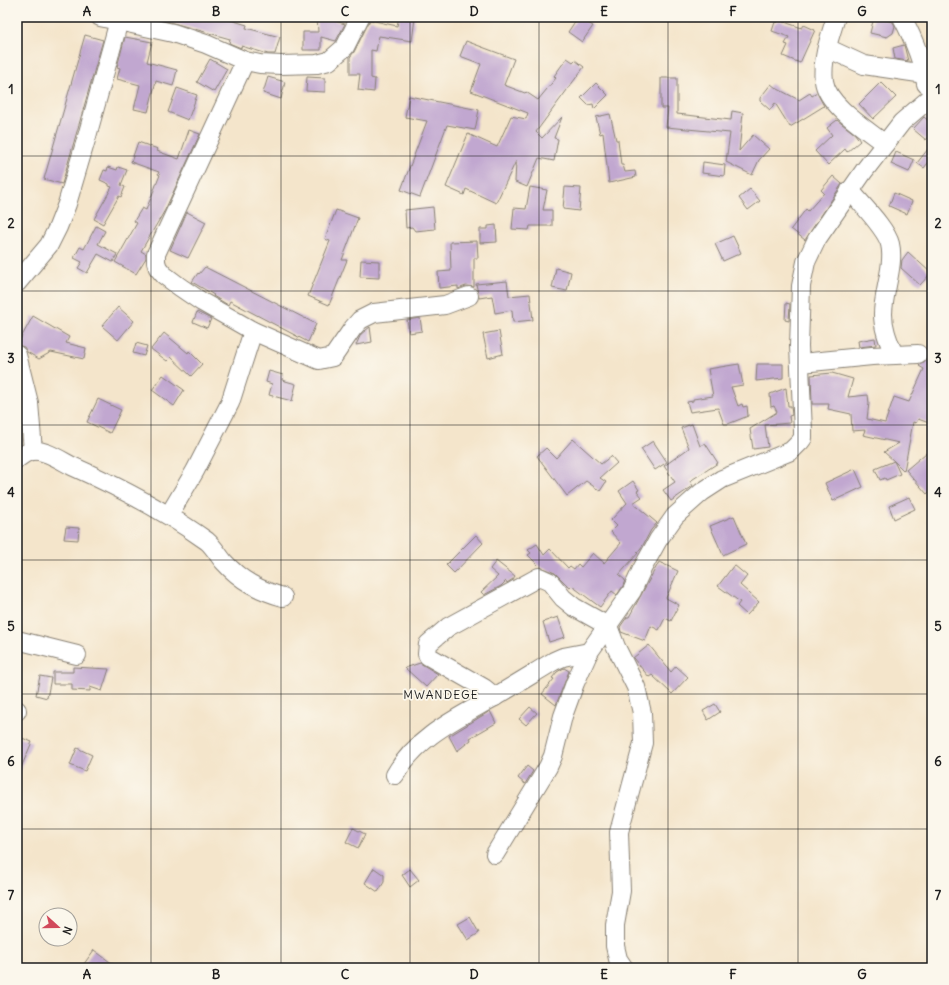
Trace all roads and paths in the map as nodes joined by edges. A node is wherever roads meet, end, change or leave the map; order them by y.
1 (100, 17) edge
2 (360, 17) edge
3 (836, 17) edge
4 (902, 17) edge
5 (120, 19) edge
6 (827, 48) junction
7 (245, 62) junction
8 (925, 74) junction
9 (931, 100) edge
10 (885, 144) junction
11 (850, 190) junction
12 (17, 283) edge
13 (469, 296) dead end
14 (253, 331) junction
15 (918, 354) dead end
16 (17, 355) edge
17 (894, 355) junction
18 (801, 363) junction
19 (33, 451) junction
20 (17, 459) edge
21 (168, 515) junction
22 (283, 597) dead end
23 (608, 626) junction
24 (17, 640) edge
25 (589, 652) junction
26 (77, 655) dead end
27 (495, 697) junction
28 (394, 774) dead end
29 (495, 854) dead end
30 (624, 968) edge

1 - 5 street
2 - 7 street
3 - 6 street
4 - 8 street
5 - 7 street
5 - 12 street
6 - 8 street
6 - 10 street
7 - 14 street
8 - 9 street
9 - 10 street
10 - 11 street
11 - 17 street
11 - 18 street
13 - 14 street
14 - 21 street
15 - 17 street
16 - 19 street
17 - 18 street
18 - 23 street
19 - 20 street
19 - 21 street
21 - 22 street
23 - 25 street
23 - 27 street
23 - 30 street
24 - 26 street
25 - 27 street
25 - 29 street
27 - 28 street

